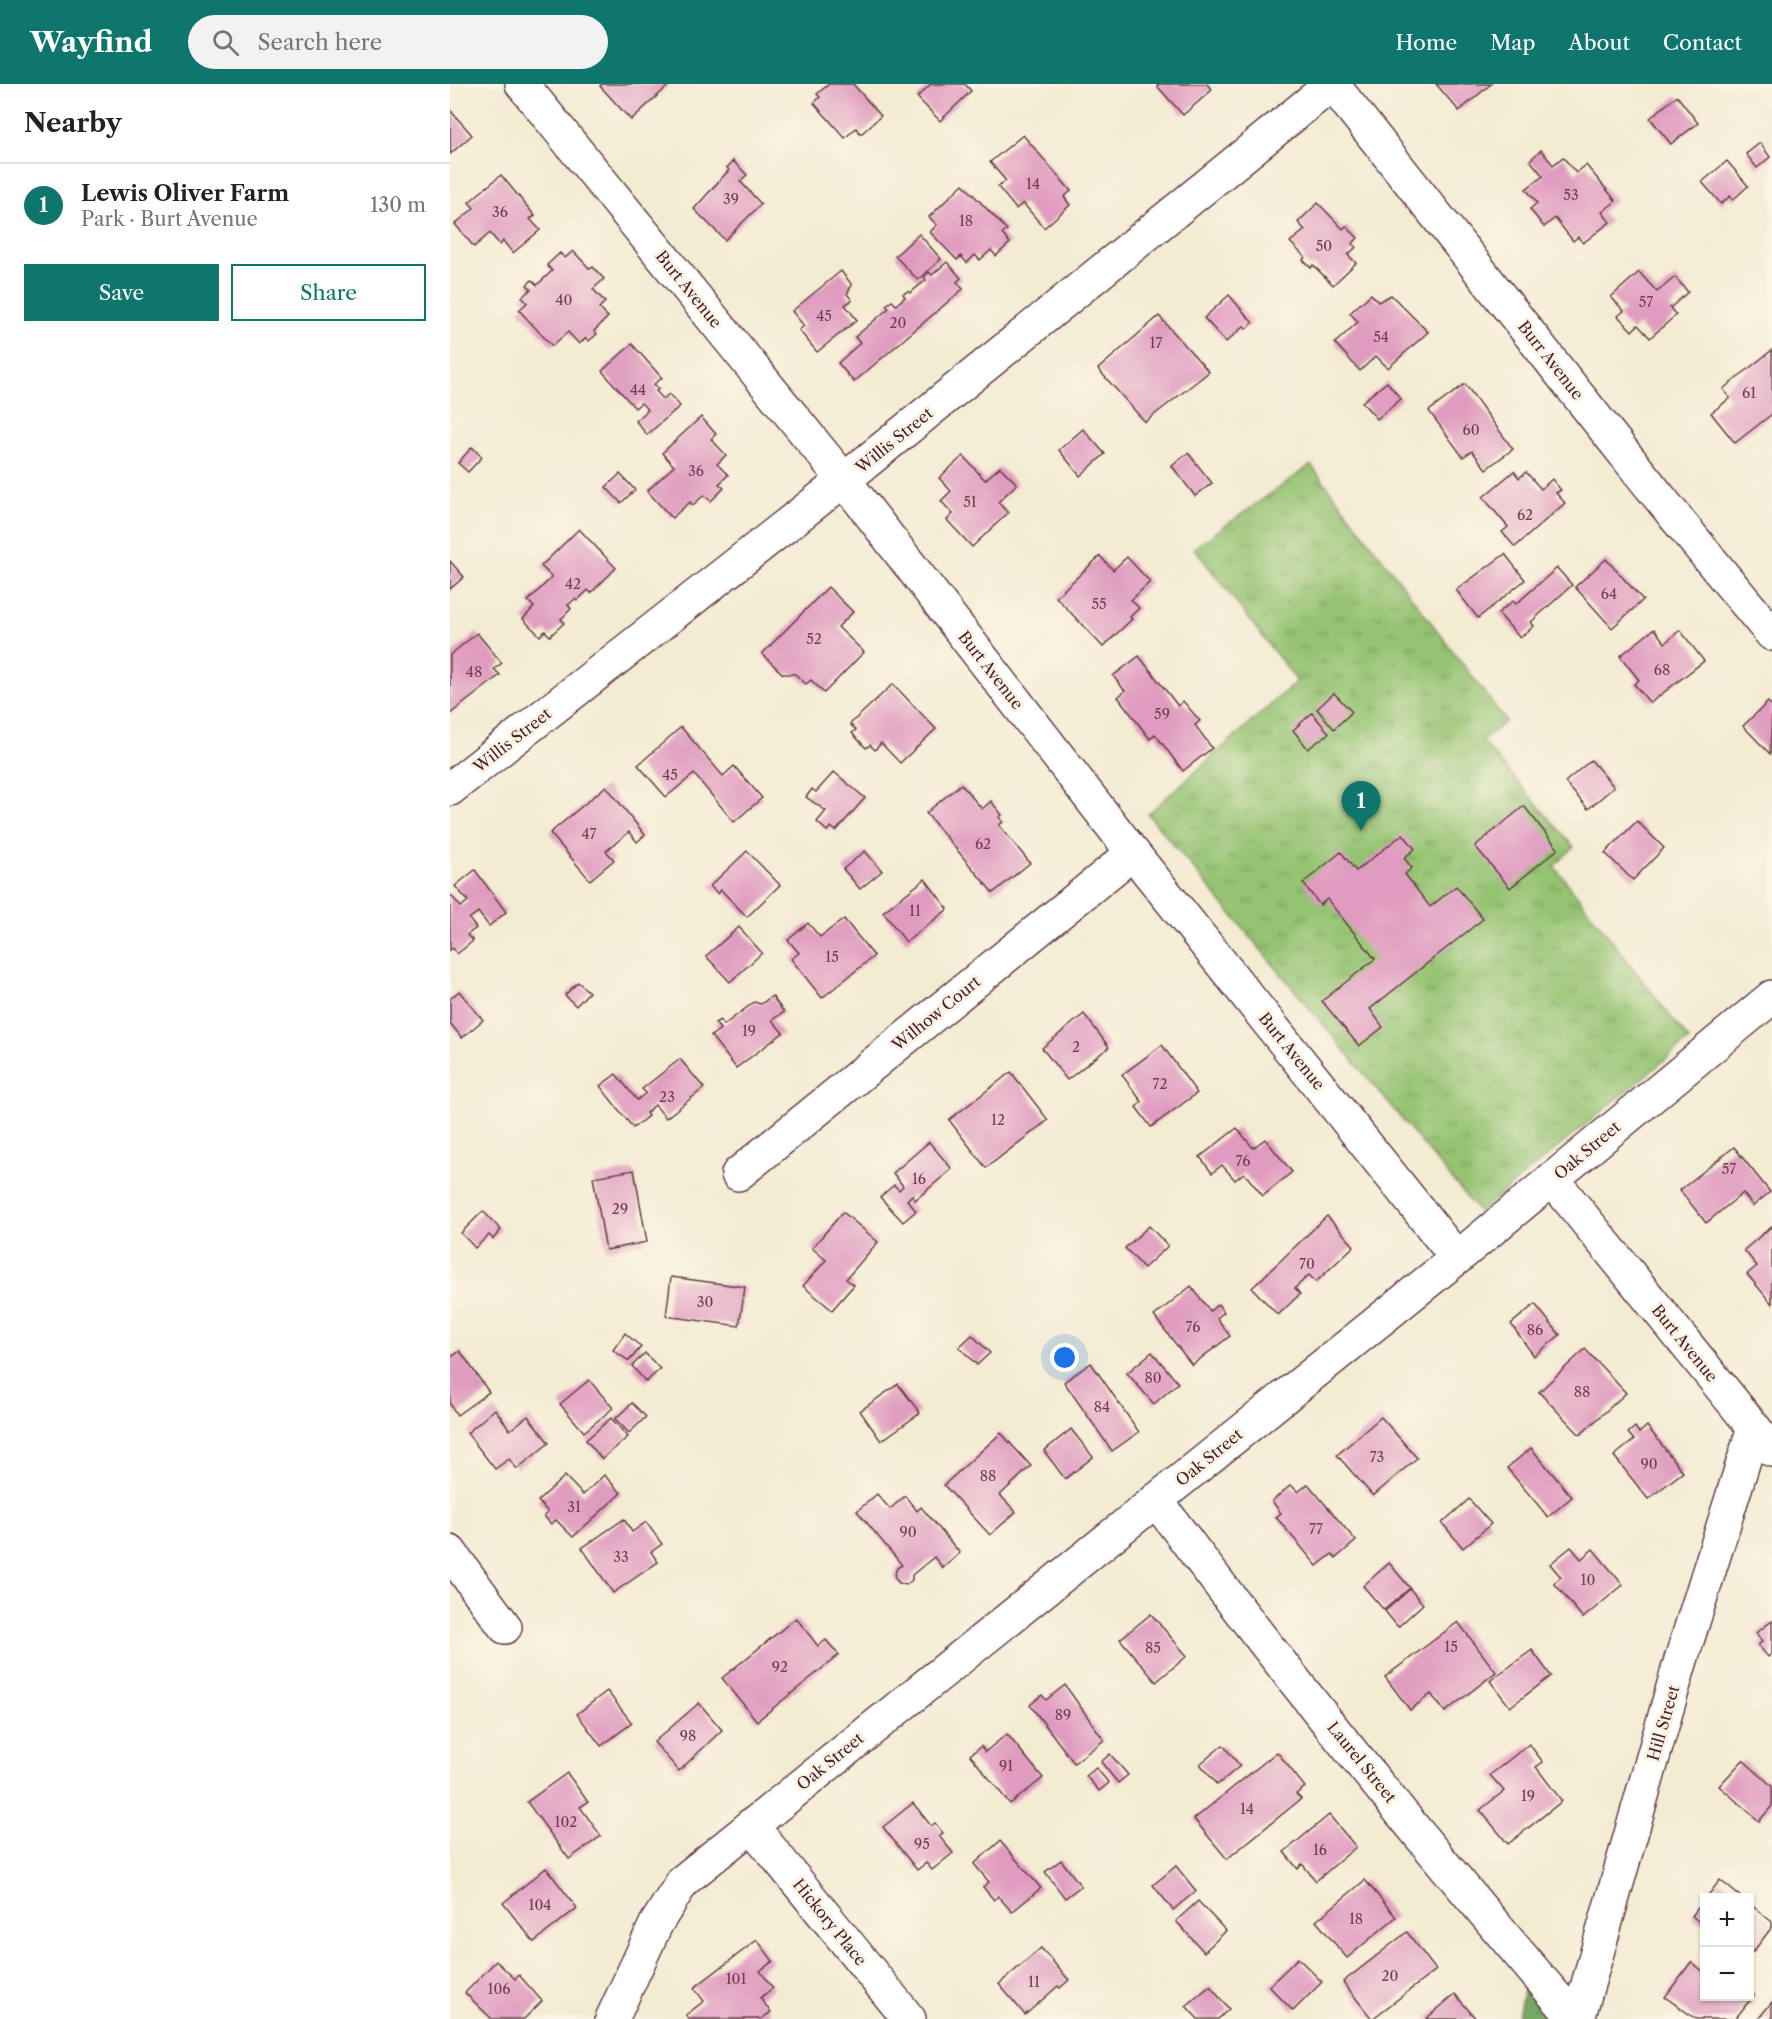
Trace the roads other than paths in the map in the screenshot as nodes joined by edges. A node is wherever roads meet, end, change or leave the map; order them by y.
1 (522, 84) edge
2 (1332, 84) edge
3 (844, 480) junction
4 (1772, 634) edge
5 (450, 789) edge
6 (1133, 853) junction
7 (1772, 997) edge
8 (738, 1174) dead end
9 (1552, 1179) junction
10 (1457, 1258) junction
11 (1763, 1439) edge
12 (1156, 1500) junction
13 (450, 1552) edge
14 (505, 1627) dead end
15 (751, 1825) junction
16 (612, 2019) edge
17 (909, 2019) edge
18 (1577, 2019) edge

1 - 3 street, Burt Avenue
2 - 3 street, Willis Street
2 - 4 street, Burr Avenue
3 - 5 street, Willis Street
3 - 6 street, Burt Avenue
6 - 8 street, Wilhow Court
6 - 10 street, Burt Avenue
7 - 9 street, Oak Street
9 - 10 street, Oak Street
9 - 11 street, Burt Avenue
10 - 12 street, Oak Street
11 - 18 street, Hill Street
12 - 15 street, Oak Street
12 - 18 street, Laurel Street
13 - 14 street
15 - 16 street, Oak Street
15 - 17 street, Hickory Place

